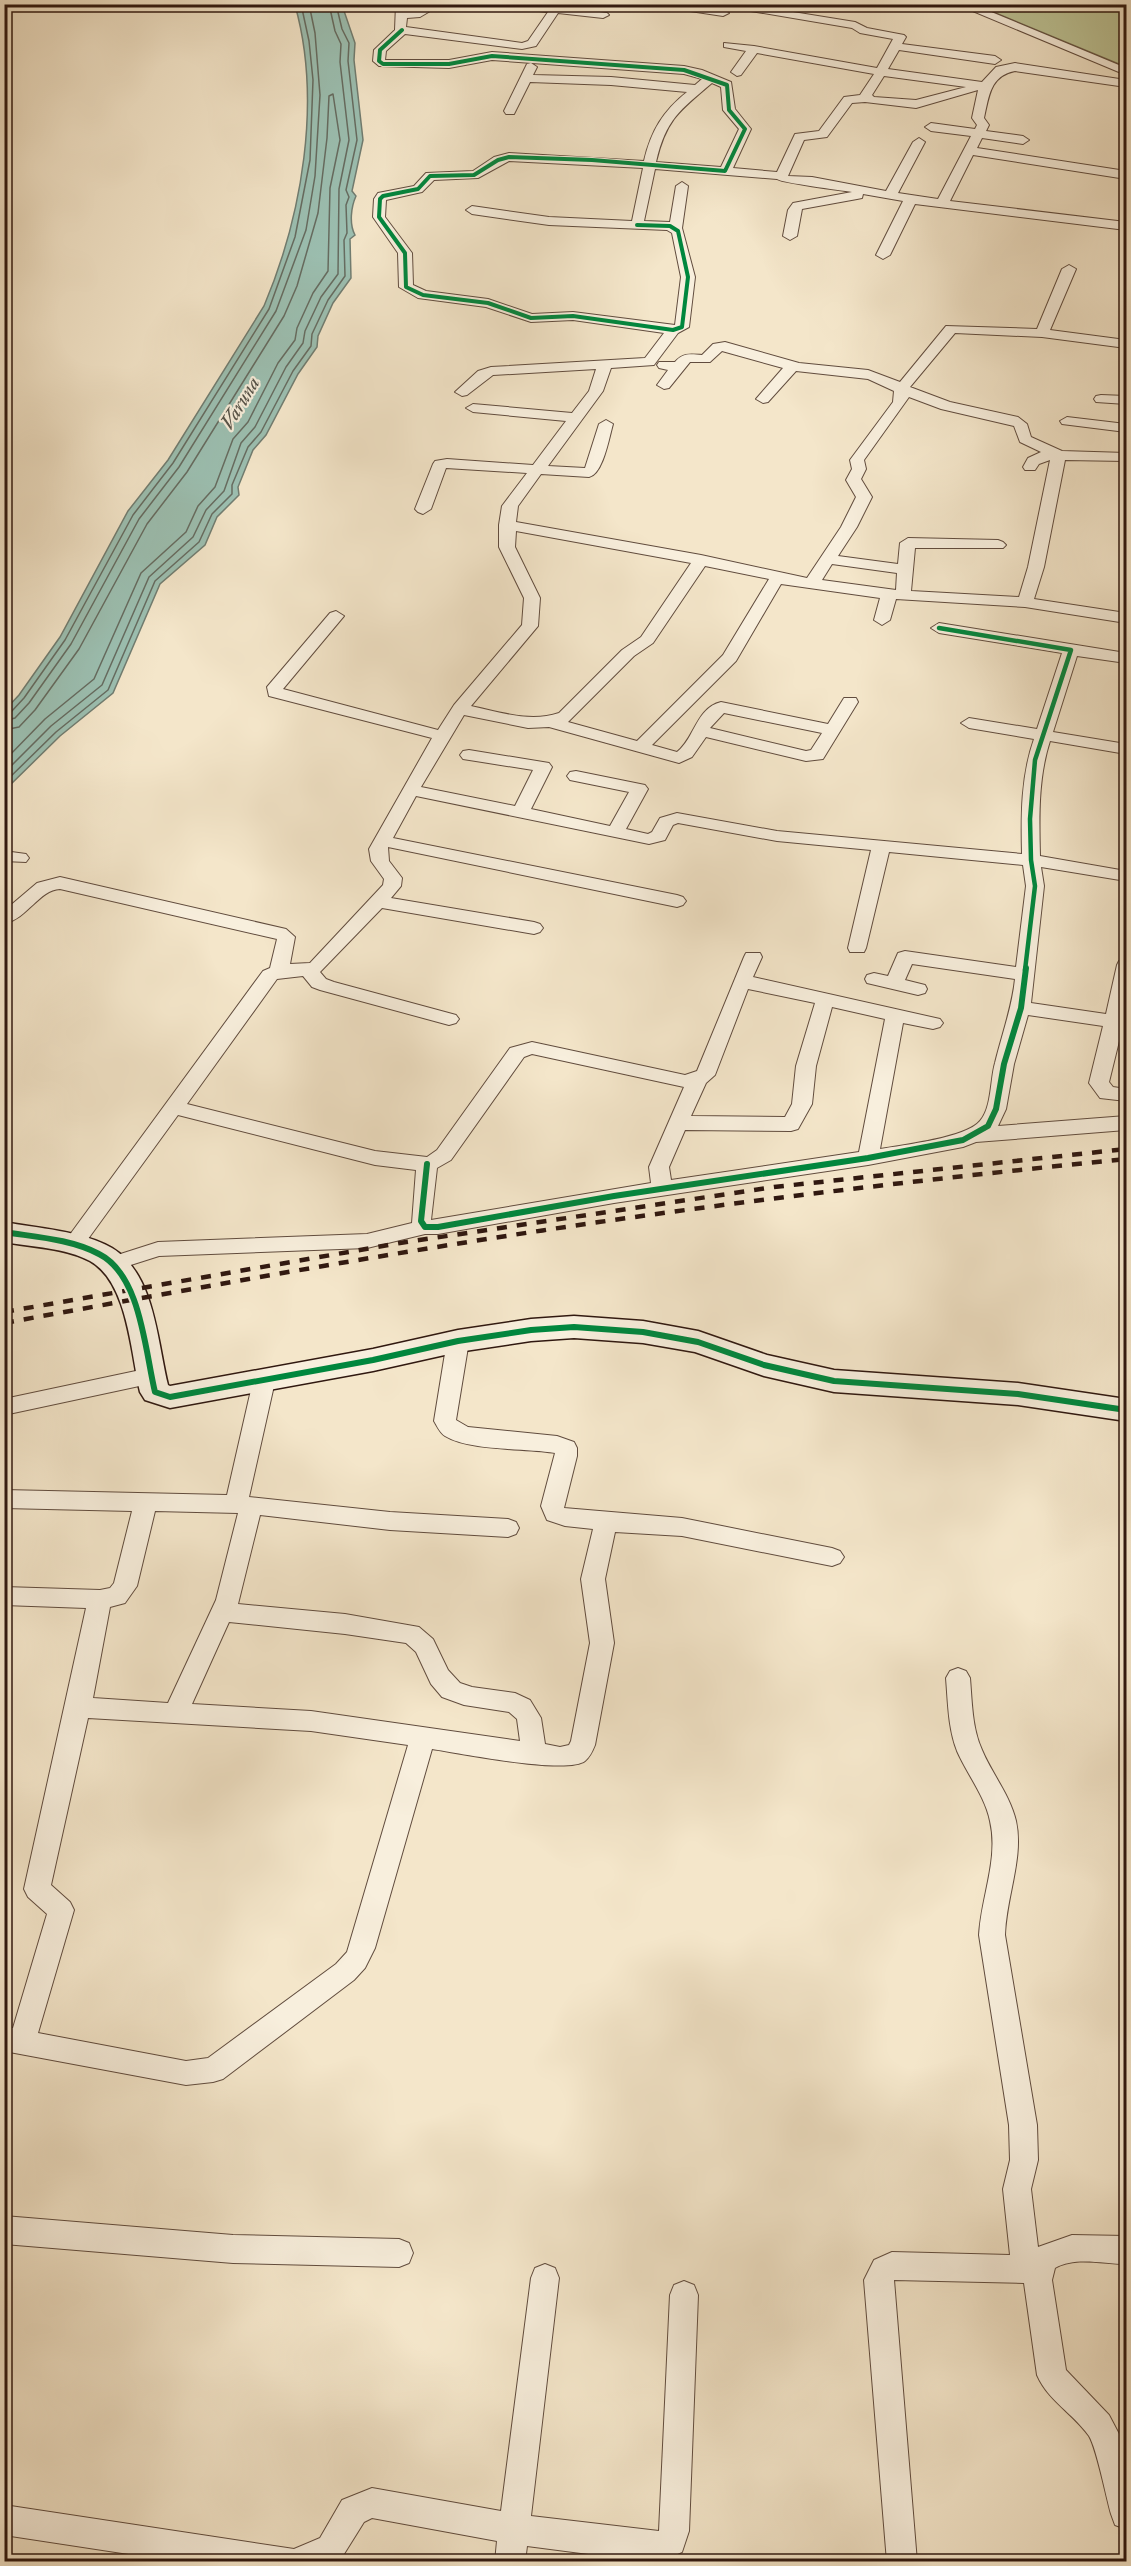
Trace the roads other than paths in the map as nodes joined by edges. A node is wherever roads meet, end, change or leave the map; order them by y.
1 (437, 4) edge
2 (503, 4) edge
3 (961, 4) edge
4 (690, 5) edge
5 (557, 7) edge
6 (749, 8) dead end
7 (402, 10) edge
8 (603, 15) dead end
9 (714, 15) dead end
10 (402, 30) junction
11 (1058, 43) junction
12 (728, 45) dead end
13 (522, 46) junction
14 (895, 46) junction
15 (754, 50) junction
16 (515, 59) junction
17 (534, 61) junction
18 (1043, 62) junction
19 (997, 65) junction
20 (926, 67) dead end
21 (737, 72) dead end
22 (881, 72) junction
23 (1126, 72) edge
24 (525, 78) junction
25 (711, 78) junction
26 (1126, 83) edge
27 (984, 86) junction
28 (698, 89) junction
29 (865, 98) junction
30 (510, 111) dead end
31 (931, 127) dead end
32 (978, 134) junction
33 (1023, 140) dead end
34 (919, 142) dead end
35 (969, 151) junction
36 (648, 165) junction
37 (725, 171) junction
38 (1126, 174) edge
39 (781, 176) junction
40 (682, 186) dead end
41 (869, 192) junction
42 (890, 196) junction
43 (911, 199) junction
44 (942, 202) junction
45 (472, 210) dead end
46 (637, 225) junction
47 (1126, 226) edge
48 (676, 228) junction
49 (790, 236) dead end
50 (883, 255) dead end
51 (1069, 269) dead end
52 (673, 330) junction
53 (1042, 333) junction
54 (1126, 344) edge
55 (649, 362) junction
56 (605, 365) junction
57 (793, 365) junction
58 (678, 367) junction
59 (664, 385) dead end
60 (901, 389) junction
61 (462, 392) dead end
62 (763, 399) dead end
63 (1101, 399) dead end
64 (1126, 400) edge
65 (473, 408) dead end
66 (574, 418) junction
67 (1067, 421) dead end
68 (606, 424) dead end
69 (1126, 428) edge
70 (1059, 455) junction
71 (1126, 457) edge
72 (1030, 467) dead end
73 (536, 469) junction
74 (423, 509) dead end
75 (507, 525) junction
76 (612, 536) dead end
77 (998, 545) dead end
78 (638, 549) junction
79 (828, 559) junction
80 (700, 560) junction
81 (904, 569) junction
82 (784, 578) junction
83 (812, 583) junction
84 (896, 594) junction
85 (1024, 602) junction
86 (336, 616) dead end
87 (1126, 618) edge
88 (882, 620) dead end
89 (939, 628) dead end
90 (1071, 650) junction
91 (1126, 658) edge
92 (850, 702) dead end
93 (460, 709) junction
94 (550, 722) junction
95 (969, 723) dead end
96 (831, 730) junction
97 (701, 731) junction
98 (1044, 735) junction
99 (443, 736) junction
100 (639, 748) junction
101 (1126, 749) edge
102 (469, 755) dead end
103 (576, 776) dead end
104 (411, 790) junction
105 (520, 813) junction
106 (615, 832) junction
107 (383, 841) junction
108 (881, 847) junction
109 (1031, 860) junction
110 (1126, 876) edge
111 (677, 901) dead end
112 (377, 902) junction
113 (4, 918) edge
114 (534, 928) dead end
115 (857, 948) dead end
116 (753, 957) dead end
117 (1126, 964) edge
118 (279, 970) junction
119 (309, 971) junction
120 (1025, 974) junction
121 (874, 979) dead end
122 (894, 984) junction
123 (740, 986) junction
124 (918, 989) dead end
125 (825, 1000) junction
126 (1021, 1008) junction
127 (895, 1015) junction
128 (449, 1019) dead end
129 (933, 1023) dead end
130 (1120, 1023) edge
131 (697, 1080) junction
132 (1126, 1095) edge
133 (174, 1107) junction
134 (678, 1123) junction
135 (1126, 1123) edge
136 (975, 1135) junction
137 (868, 1158) junction
138 (427, 1164) junction
139 (662, 1189) junction
140 (425, 1227) junction
141 (4, 1232) edge
142 (74, 1245) junction
143 (115, 1263) junction
144 (458, 1341) junction
145 (150, 1376) junction
146 (264, 1381) junction
147 (4, 1407) edge
148 (1126, 1410) edge
149 (4, 1499) edge
150 (146, 1501) junction
151 (244, 1504) junction
152 (606, 1522) junction
153 (508, 1528) dead end
154 (832, 1557) dead end
155 (4, 1596) edge
156 (100, 1599) junction
157 (222, 1612) junction
158 (958, 1678) dead end
159 (80, 1699) junction
160 (175, 1714) junction
161 (423, 1737) junction
162 (533, 1753) junction
163 (13, 2041) edge
164 (4, 2230) edge
165 (1126, 2250) edge
166 (399, 2253) dead end
167 (1033, 2269) junction
168 (545, 2278) dead end
169 (684, 2295) dead end
170 (1126, 2514) edge
171 (4, 2520) edge
172 (514, 2529) junction
173 (288, 2562) edge
174 (299, 2562) edge
175 (510, 2562) edge
176 (902, 2562) edge

1 - 7 street
2 - 5 street
3 - 11 street
4 - 9 street
5 - 8 street
5 - 13 street
6 - 14 street
7 - 10 street
10 - 13 street
10 - 16 street
11 - 18 street
11 - 23 street
12 - 15 street
13 - 16 street
14 - 19 street
14 - 22 street
15 - 21 street
15 - 22 street
16 - 17 street
17 - 24 street
17 - 25 street
18 - 19 street
18 - 26 street
19 - 20 street
19 - 27 street
22 - 27 street
22 - 29 street
24 - 28 street
24 - 30 street
25 - 28 street
25 - 37 street
27 - 29 street
27 - 32 street
28 - 36 street
29 - 39 street
31 - 32 street
32 - 33 street
32 - 35 street
34 - 42 street
35 - 38 street
35 - 44 street
36 - 37 street
36 - 46 street
36 - 52 street
37 - 39 street
39 - 41 street
40 - 48 street
41 - 42 street
41 - 49 street
42 - 43 street
43 - 44 street
43 - 50 street
44 - 47 street
45 - 46 street
46 - 48 street
48 - 52 street
51 - 53 street
52 - 55 street
53 - 54 street
53 - 60 street
55 - 56 street
55 - 58 street
56 - 61 street
56 - 66 street
57 - 58 street
57 - 60 street
57 - 62 street
58 - 59 street
60 - 70 street
60 - 79 street
63 - 64 street
65 - 66 street
66 - 73 street
67 - 69 street
68 - 73 street
70 - 71 street
70 - 72 street
70 - 85 street
73 - 74 street
73 - 75 street
75 - 78 street
75 - 93 street
76 - 78 street
77 - 81 street
78 - 80 street
79 - 81 street
79 - 83 street
80 - 82 street
80 - 94 street
81 - 84 street
82 - 83 street
82 - 100 street
83 - 84 street
84 - 85 street
84 - 88 street
85 - 87 street
86 - 99 street
89 - 90 street
90 - 91 street
90 - 98 street
92 - 96 street
93 - 94 street
93 - 99 street
94 - 100 street
95 - 98 street
96 - 97 street
96 - 97 street
97 - 100 street
98 - 101 street
98 - 109 street
99 - 104 street
102 - 105 street
103 - 106 street
104 - 105 street
104 - 107 street
105 - 106 street
106 - 108 street
107 - 111 street
107 - 112 street
108 - 109 street
108 - 115 street
109 - 110 street
109 - 120 street
112 - 114 street
112 - 119 street
113 - 118 street
116 - 123 street
117 - 130 street
118 - 119 street
118 - 133 street
119 - 128 street
120 - 122 street
120 - 126 street
121 - 122 street
122 - 124 street
123 - 125 street
123 - 131 street
125 - 127 street
125 - 134 street
126 - 130 street
126 - 136 street
127 - 129 street
127 - 137 street
130 - 132 street
131 - 134 street
131 - 138 street
133 - 138 street
133 - 142 street
134 - 139 street
135 - 136 street
136 - 137 street
137 - 139 street
138 - 140 street
139 - 140 street
140 - 143 street
141 - 142 street
142 - 143 street
143 - 145 street
144 - 146 street
144 - 148 street
144 - 152 street
145 - 146 street
145 - 147 street
146 - 151 street
149 - 150 street
150 - 151 street
150 - 156 street
151 - 153 street
151 - 157 street
152 - 154 street
152 - 162 street
155 - 156 street
156 - 159 street
157 - 160 street
157 - 162 street
158 - 167 street
159 - 160 street
159 - 163 street
160 - 161 street
161 - 162 street
161 - 163 street
164 - 166 street
165 - 167 street
167 - 170 street
167 - 176 street
168 - 172 street
169 - 172 street
171 - 173 street
172 - 174 street
172 - 175 street

